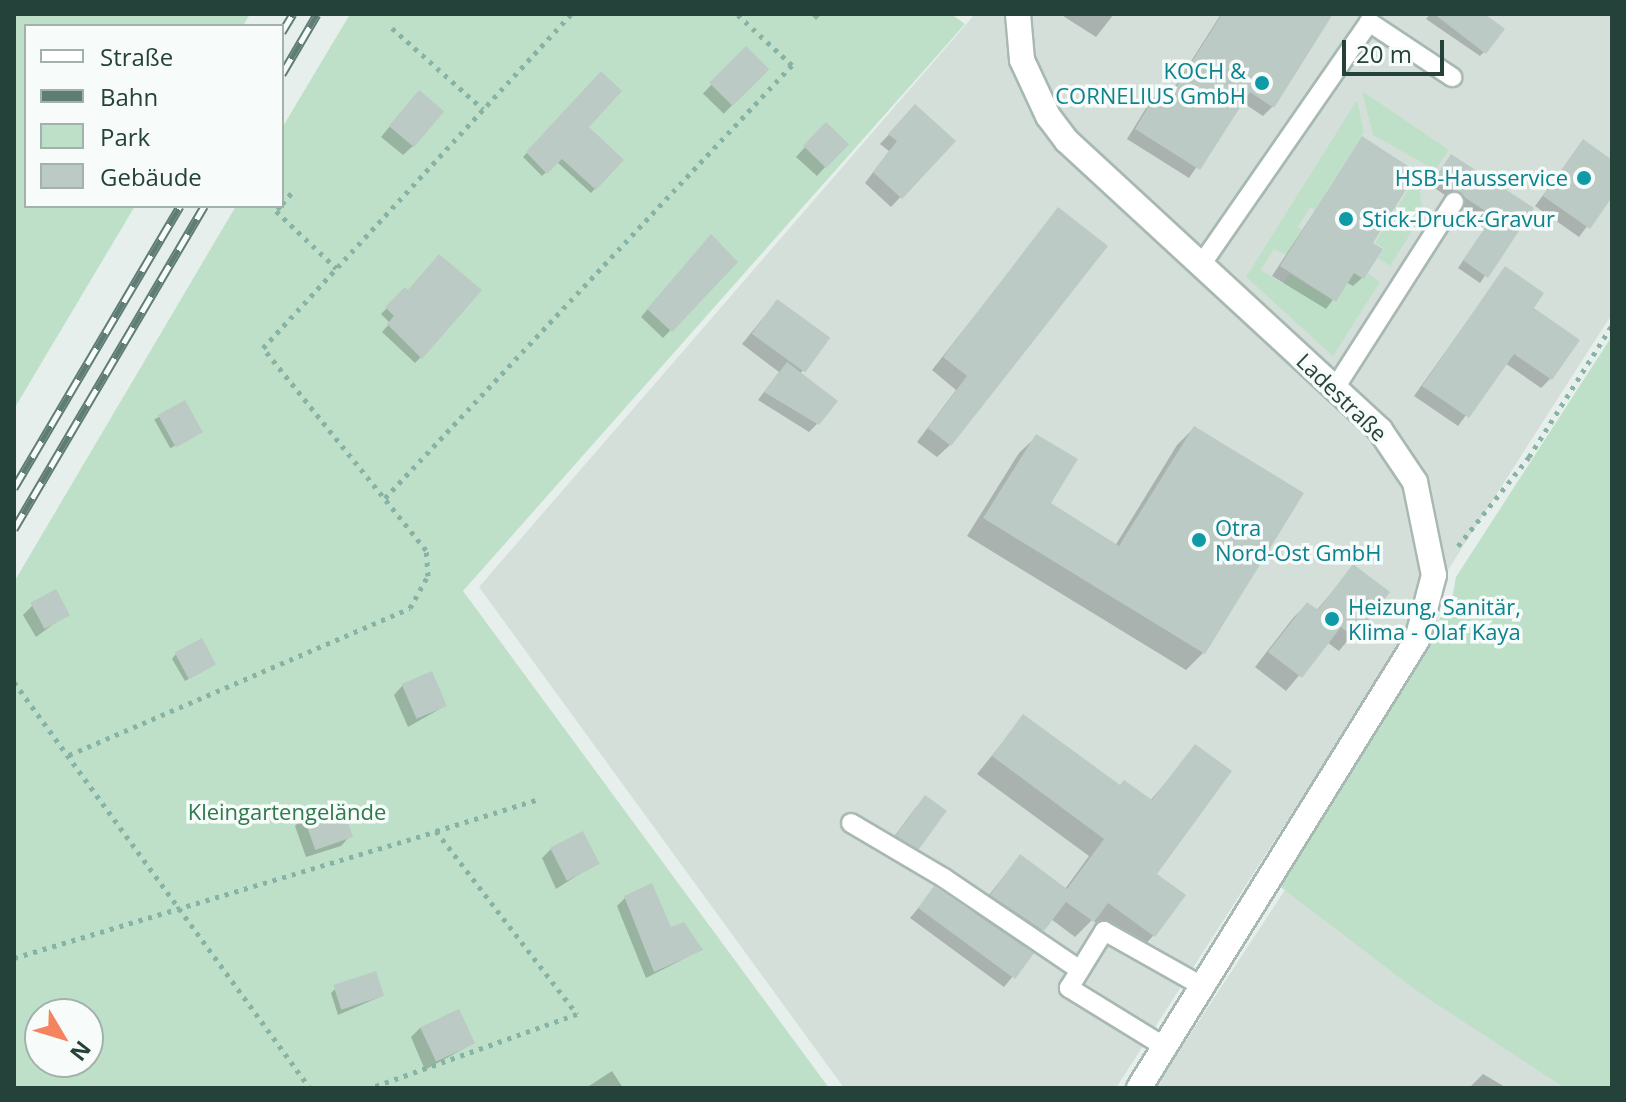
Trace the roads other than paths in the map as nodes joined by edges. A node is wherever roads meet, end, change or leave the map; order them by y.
1 (1018, 14) edge
2 (1452, 77) dead end
3 (1454, 202) dead end
4 (1201, 265) junction
5 (1335, 388) junction
6 (851, 823) dead end
7 (1080, 970) junction
8 (1202, 986) junction
9 (1165, 1047) junction
10 (1139, 1088) edge

1 - 4 street, Ladestraße
2 - 4 lane
3 - 5 lane
4 - 5 street, Ladestraße
5 - 8 street, Ladestraße
6 - 7 lane
7 - 8 lane
7 - 9 lane
8 - 9 street, Ladestraße
9 - 10 street, Ladestraße

